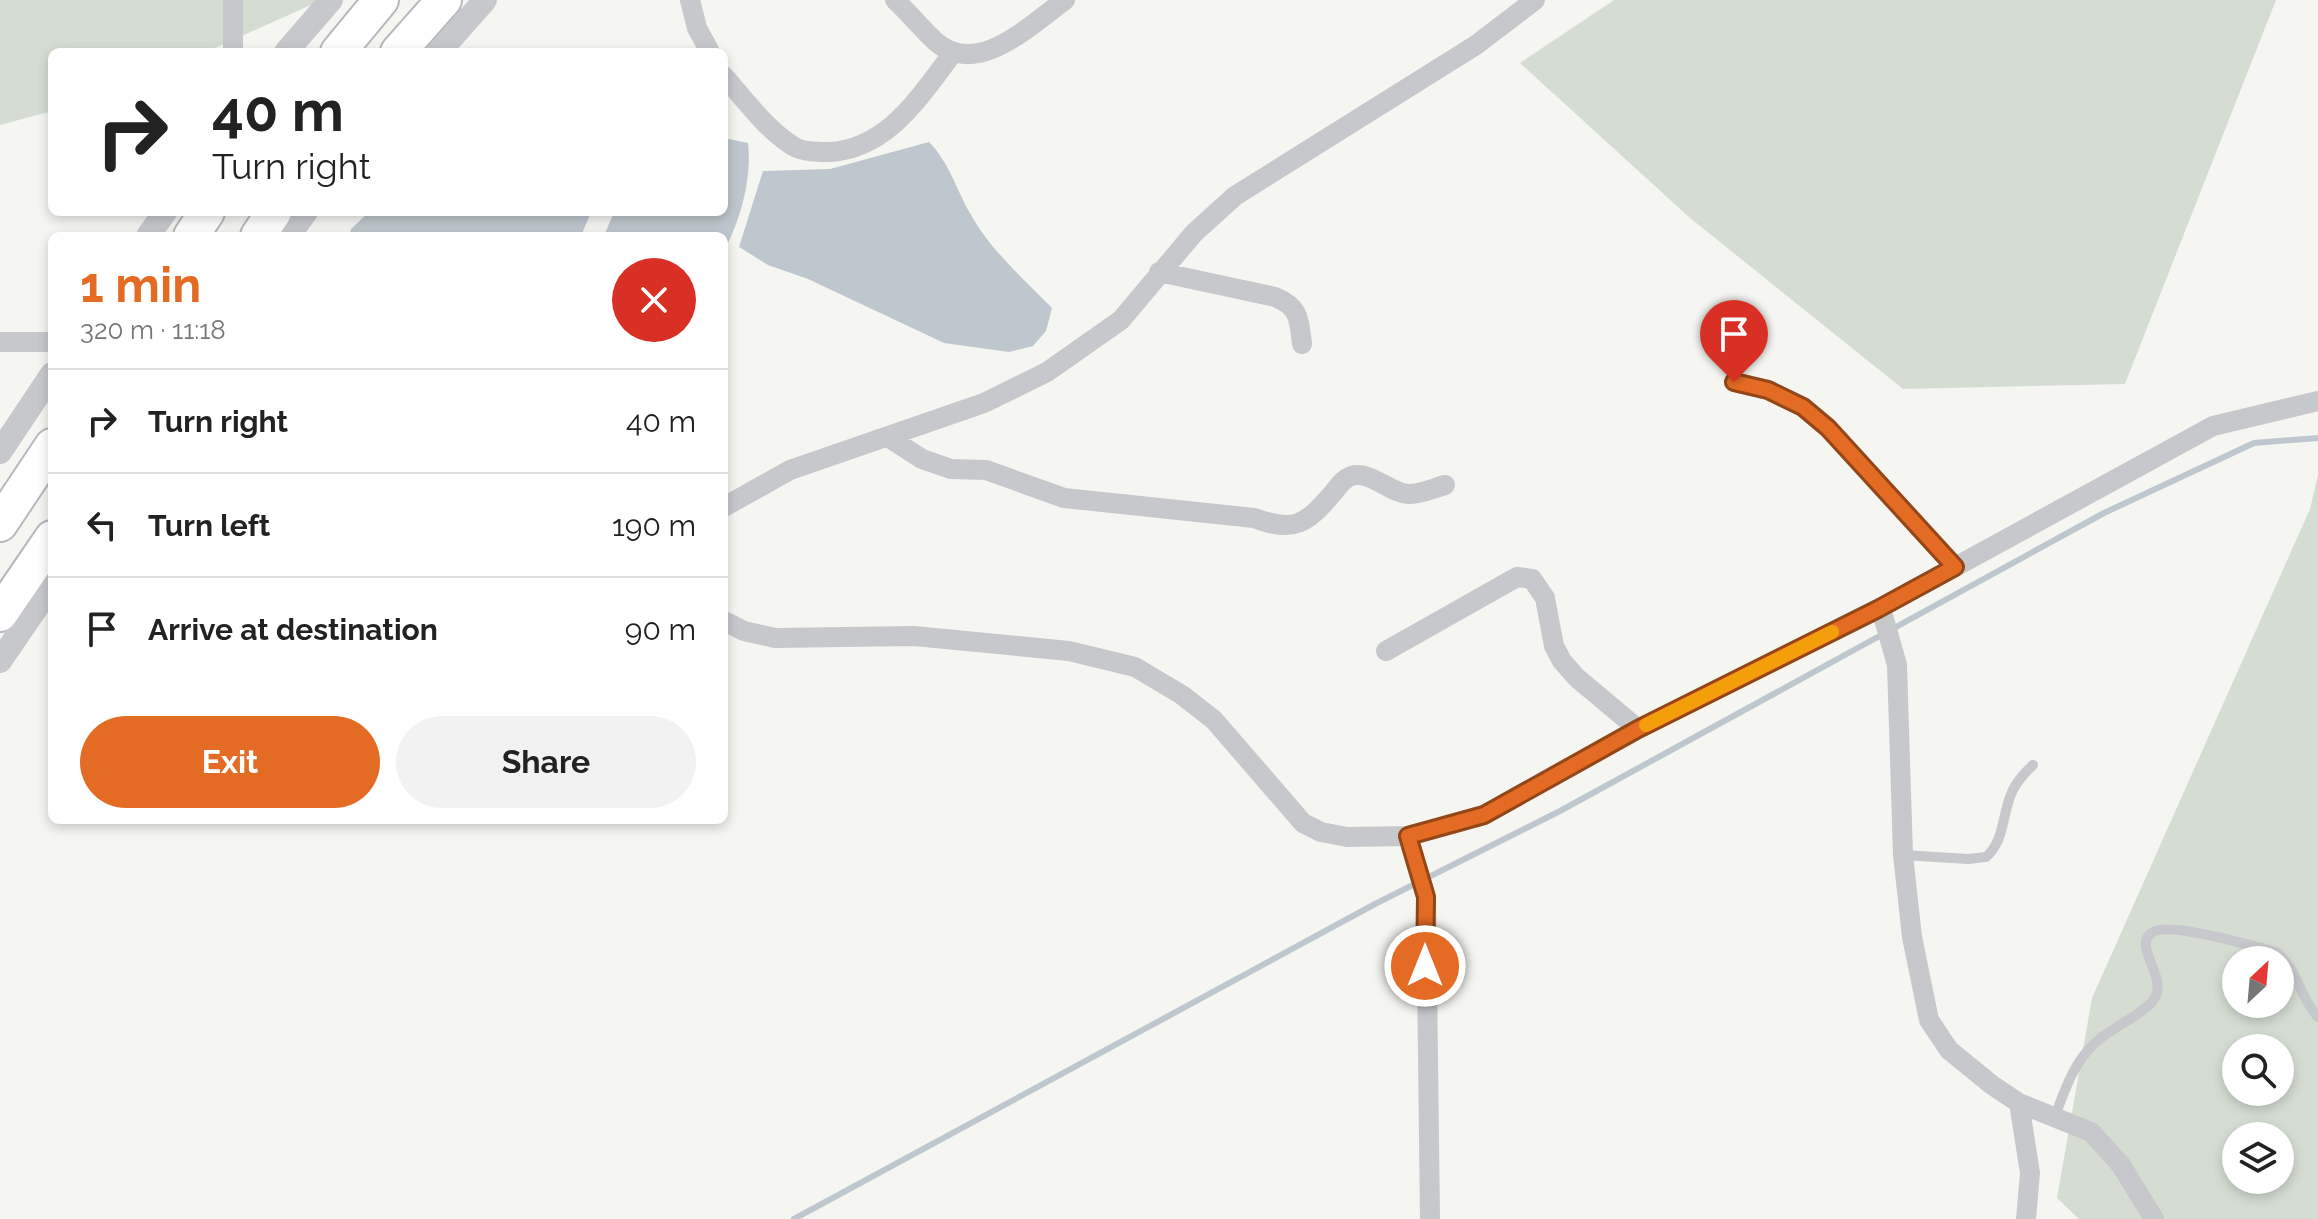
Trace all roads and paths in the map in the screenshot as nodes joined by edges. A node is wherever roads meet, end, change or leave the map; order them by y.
1 (233, 0) edge
2 (331, 0) edge
3 (381, 0) edge
4 (444, 0) edge
5 (485, 0) edge
6 (690, 0) edge
7 (895, 0) edge
8 (1065, 0) edge
9 (1535, 0) edge
10 (233, 48) edge
11 (289, 48) edge
12 (341, 48) edge
13 (402, 48) edge
14 (443, 48) edge
15 (708, 48) edge
16 (953, 53) junction
17 (728, 80) edge
18 (1159, 272) junction
19 (0, 342) edge
20 (48, 342) edge
21 (1302, 344) dead end
22 (48, 380) edge
23 (1734, 382) dead end
24 (2318, 401) edge
25 (888, 437) junction
26 (0, 452) edge
27 (48, 452) edge
28 (1445, 485) dead end
29 (728, 505) edge
30 (0, 524) edge
31 (48, 544) edge
32 (1955, 567) junction
33 (48, 591) edge
34 (0, 614) edge
35 (1881, 614) junction
36 (728, 623) edge
37 (1386, 651) dead end
38 (0, 661) edge
39 (1638, 729) junction
40 (2033, 765) dead end
41 (1408, 836) junction
42 (1903, 855) junction
43 (2318, 1017) edge
44 (2019, 1103) junction
45 (2055, 1116) junction
46 (1430, 1219) edge
47 (2026, 1219) edge
48 (2154, 1219) edge

1 - 10 street
2 - 11 street
3 - 12 highway
4 - 13 highway
5 - 14 street
6 - 15 street
7 - 16 street
8 - 16 street
9 - 18 street
16 - 17 street
18 - 21 street
18 - 25 street
19 - 20 street
22 - 26 street
23 - 32 street
24 - 32 street
25 - 28 street
25 - 29 street
27 - 30 highway
31 - 34 highway
32 - 35 street
33 - 38 street
35 - 39 street
35 - 42 street
36 - 41 street
37 - 39 street
39 - 41 street
40 - 42 lane
41 - 46 street
42 - 44 street
43 - 45 lane
44 - 45 street
44 - 47 street
45 - 48 street

